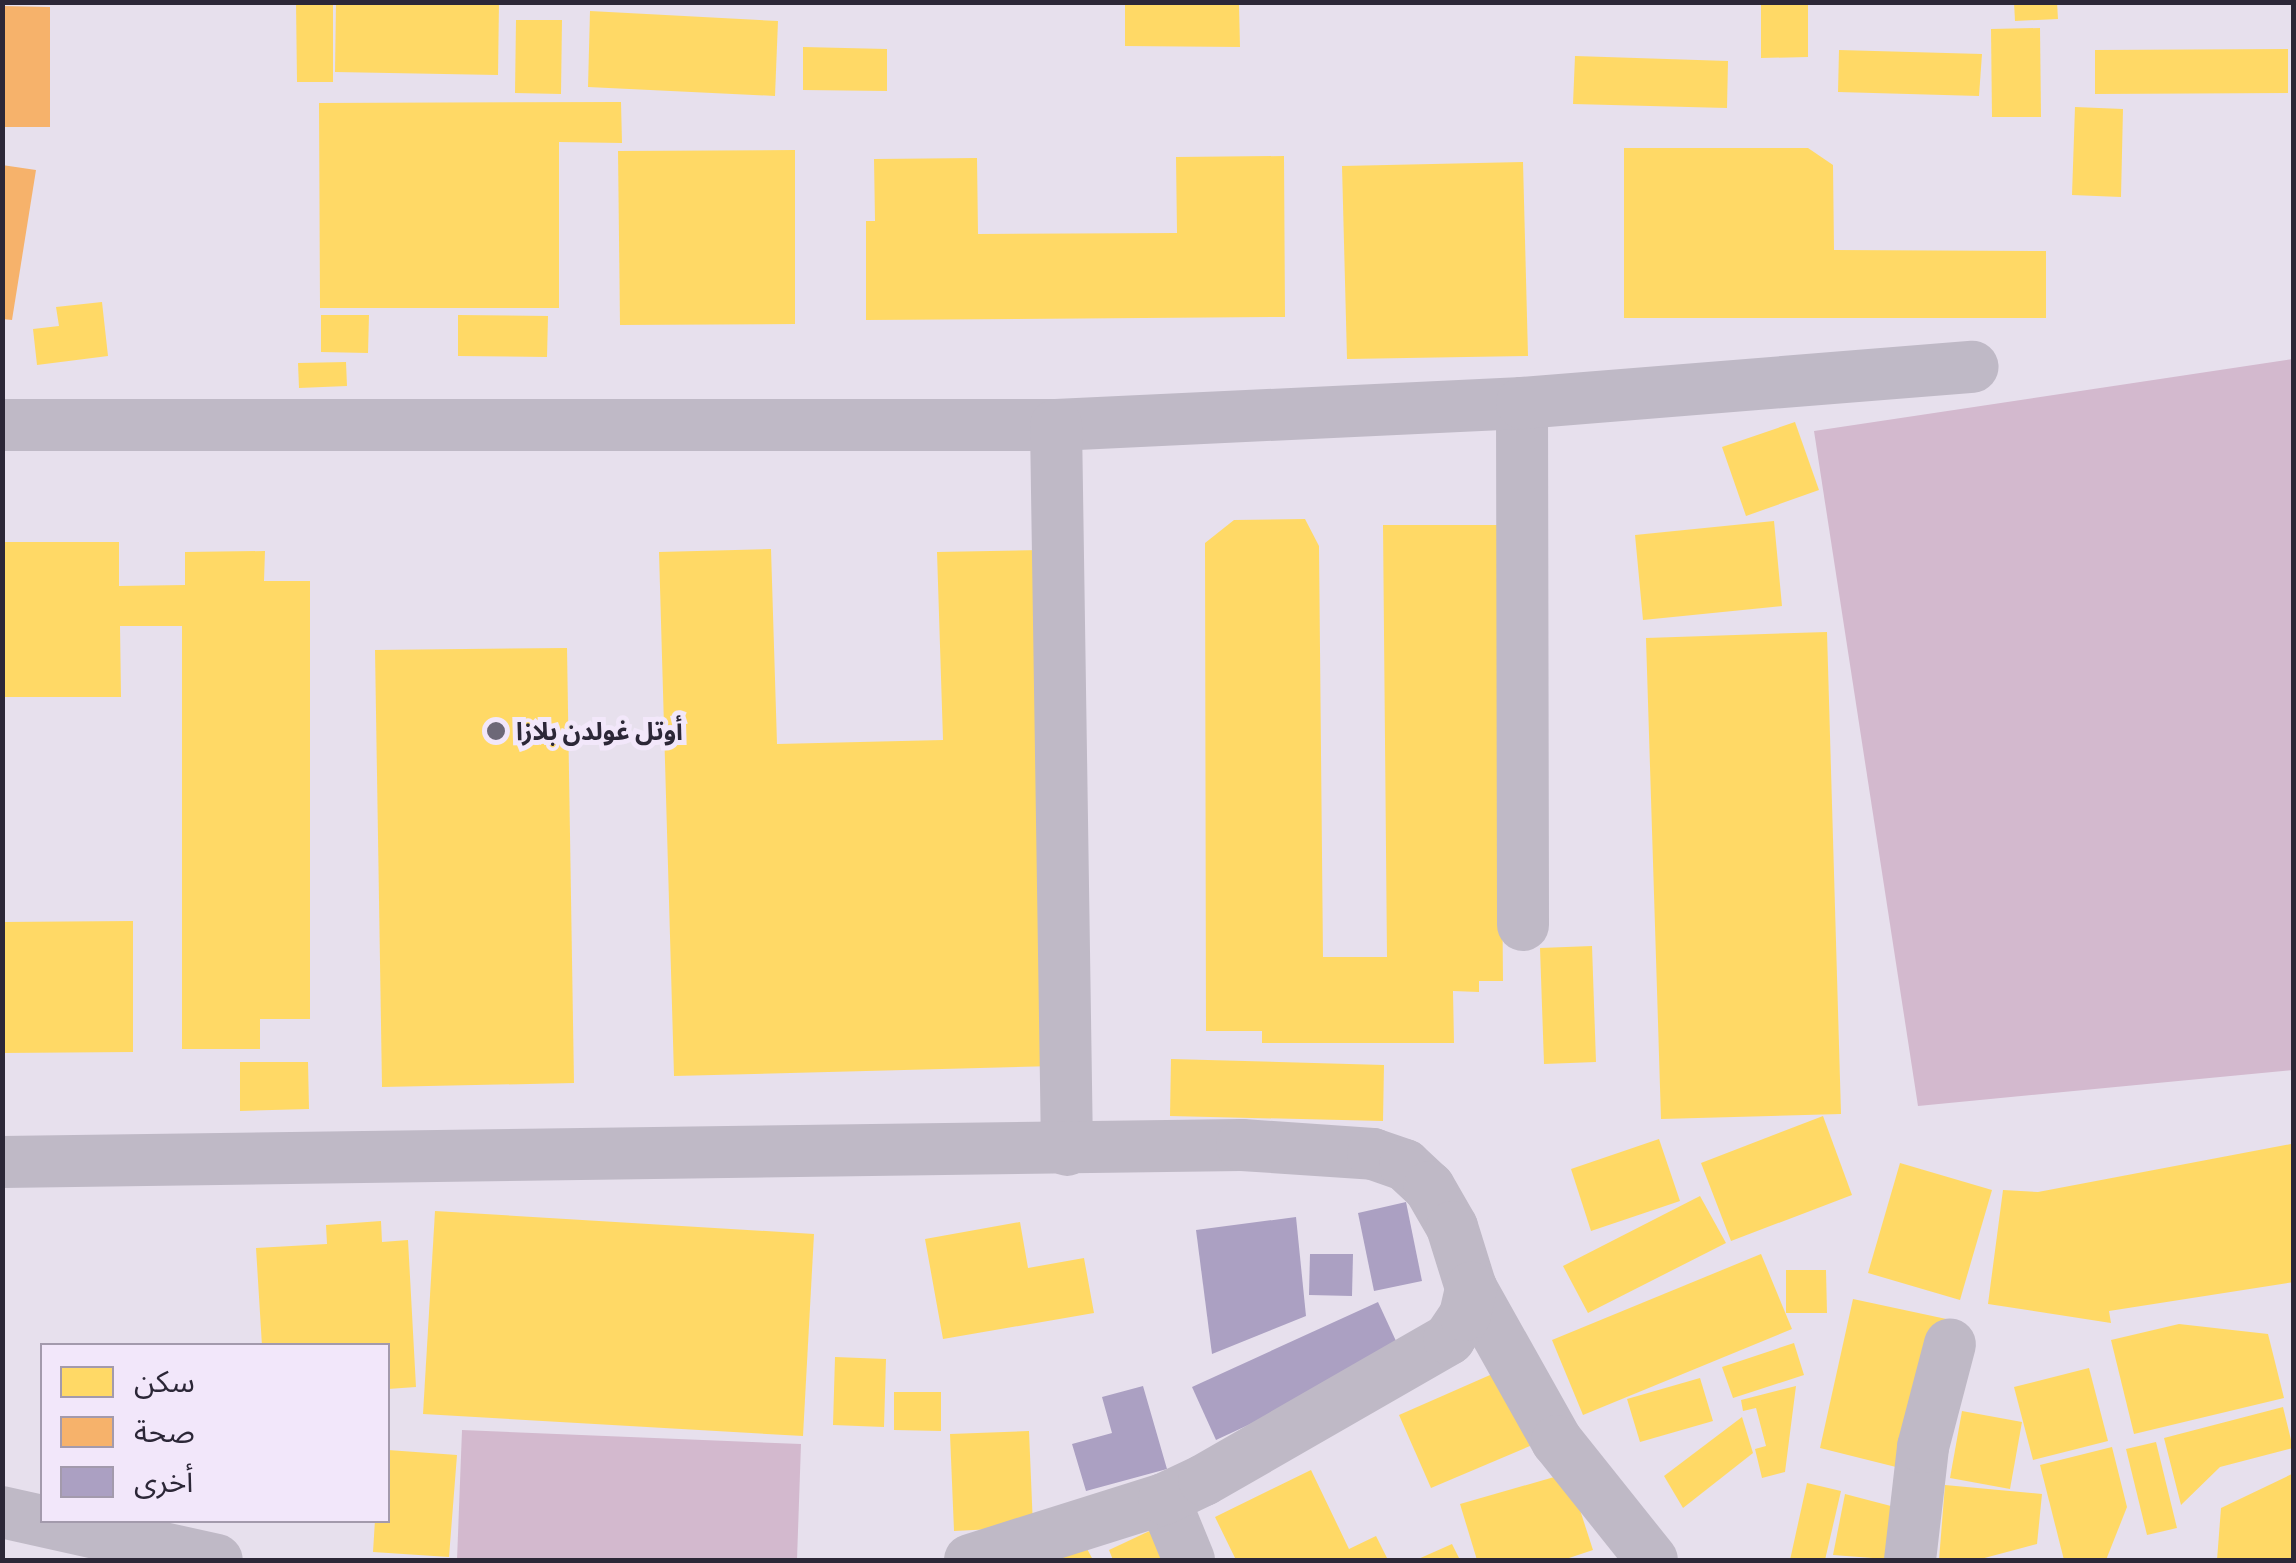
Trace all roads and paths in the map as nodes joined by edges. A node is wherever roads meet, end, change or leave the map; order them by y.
1 (1973, 367) dead end
2 (1522, 403) junction
3 (2, 425) edge
4 (1056, 425) junction
5 (1523, 924) dead end
6 (1066, 1150) junction
7 (2, 1162) edge
8 (1471, 1288) junction
9 (1950, 1344) dead end
10 (1164, 1499) junction
11 (2, 1512) edge
12 (40, 1520) edge
13 (51, 1523) edge
14 (217, 1560) edge
15 (970, 1560) edge
16 (1190, 1560) edge
17 (1652, 1560) edge
18 (1910, 1560) edge

1 - 2 street
2 - 4 street
2 - 5 street
3 - 4 street
4 - 6 street
6 - 7 street
6 - 8 street
8 - 10 street
8 - 17 street
9 - 18 street
10 - 15 street
10 - 16 street
11 - 12 street
13 - 14 street

